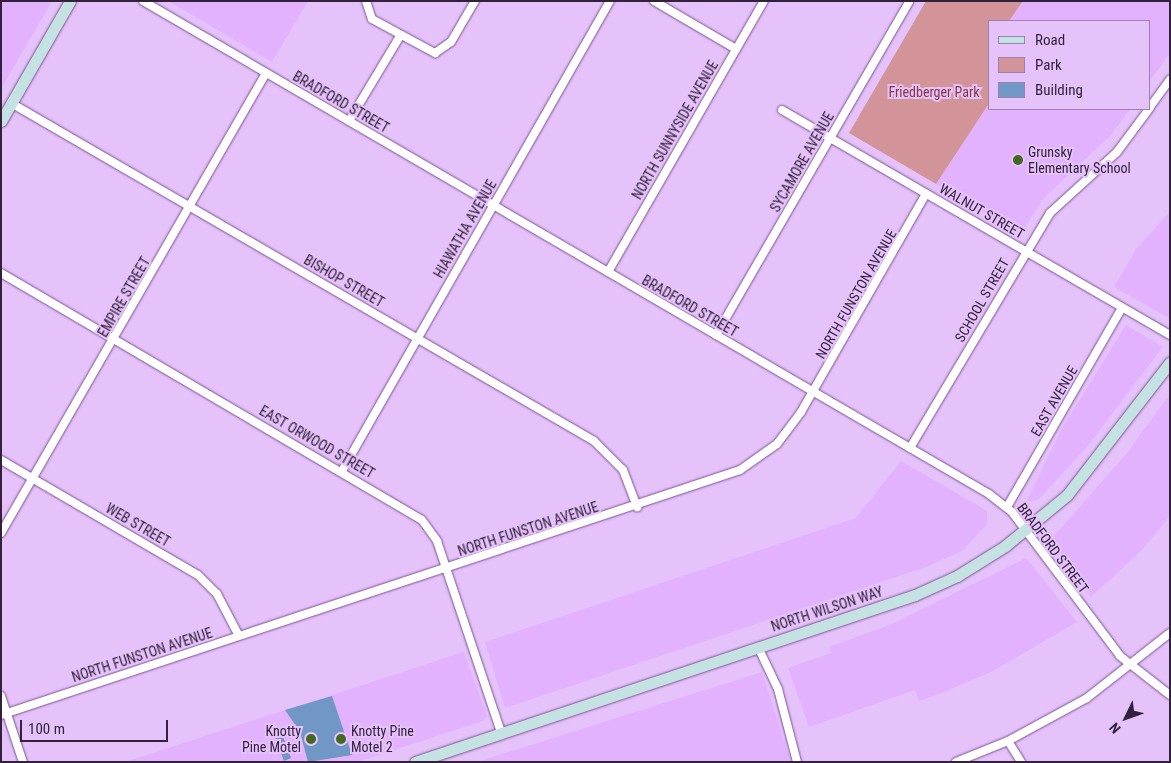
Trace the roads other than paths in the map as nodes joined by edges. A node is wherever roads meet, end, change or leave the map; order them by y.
1 (70, 1) edge
2 (143, 1) edge
3 (366, 1) edge
4 (475, 1) edge
5 (610, 1) edge
6 (654, 1) edge
7 (764, 1) edge
8 (910, 1) edge
9 (400, 36) junction
10 (736, 49) junction
11 (266, 73) junction
12 (1170, 80) edge
13 (11, 103) junction
14 (1151, 105) edge
15 (782, 110) dead end
16 (1148, 110) edge
17 (1, 121) edge
18 (349, 121) junction
19 (831, 138) junction
20 (926, 194) junction
21 (191, 206) junction
22 (493, 206) junction
23 (1026, 251) junction
24 (608, 272) junction
25 (1, 273) edge
26 (1122, 308) junction
27 (716, 335) junction
28 (1170, 335) edge
29 (417, 338) junction
30 (114, 339) junction
31 (1170, 362) edge
32 (813, 393) junction
33 (910, 448) junction
34 (1, 460) edge
35 (342, 471) junction
36 (33, 478) junction
37 (637, 507) junction
38 (1007, 507) junction
39 (1025, 531) junction
40 (1, 533) edge
41 (447, 569) junction
42 (1170, 633) edge
43 (239, 636) junction
44 (758, 647) junction
45 (1130, 666) junction
46 (1170, 695) edge
47 (1, 696) edge
48 (4, 714) edge
49 (501, 732) junction
50 (1008, 741) junction
51 (23, 762) edge
52 (415, 762) edge
53 (797, 762) edge
54 (956, 762) edge
55 (1021, 762) edge

1 - 13 main road
2 - 11 street, BRADFORD STREET
3 - 9 street
4 - 9 street
5 - 22 street, HIAWATHA AVENUE
6 - 10 street
7 - 10 street, NORTH SUNNYSIDE AVENUE
8 - 19 street, SYCAMORE AVENUE
9 - 18 street
10 - 24 street, NORTH SUNNYSIDE AVENUE
11 - 18 street, BRADFORD STREET
11 - 21 street, EMPIRE STREET
12 - 14 street, SCHOOL STREET
13 - 17 main road
13 - 21 street, BISHOP STREET
15 - 19 street, WALNUT STREET
16 - 23 street, SCHOOL STREET
18 - 22 street, BRADFORD STREET
19 - 20 street, WALNUT STREET
19 - 27 street, SYCAMORE AVENUE
20 - 23 street, WALNUT STREET
20 - 32 street, NORTH FUNSTON AVENUE
21 - 29 street, BISHOP STREET
21 - 30 street, EMPIRE STREET
22 - 24 street, BRADFORD STREET
22 - 29 street, HIAWATHA AVENUE
23 - 26 street, WALNUT STREET
23 - 33 street, SCHOOL STREET
24 - 27 street, BRADFORD STREET
25 - 30 street, EAST ORWOOD STREET
26 - 28 street, WALNUT STREET
26 - 38 street, EAST AVENUE
27 - 32 street, BRADFORD STREET
29 - 35 street, HIAWATHA AVENUE
29 - 37 street, BISHOP STREET
30 - 35 street, EAST ORWOOD STREET
30 - 36 street, EMPIRE STREET
31 - 39 main road, NORTH WILSON WAY
32 - 33 street, BRADFORD STREET
32 - 37 street, NORTH FUNSTON AVENUE
33 - 38 street, BRADFORD STREET
34 - 36 street, WEB STREET
35 - 41 street, EAST ORWOOD STREET
36 - 40 street, EMPIRE STREET
36 - 43 street, WEB STREET
37 - 41 street, NORTH FUNSTON AVENUE
38 - 39 street, BRADFORD STREET
39 - 44 main road, NORTH WILSON WAY
39 - 45 street, BRADFORD STREET
41 - 43 street, NORTH FUNSTON AVENUE
41 - 49 street, EAST ORWOOD STREET
42 - 45 street
43 - 48 street, NORTH FUNSTON AVENUE
44 - 49 main road, NORTH WILSON WAY
44 - 53 street
45 - 46 street, BRADFORD STREET
45 - 50 street
47 - 48 street
48 - 51 street
49 - 52 main road, NORTH WILSON WAY
50 - 54 street
50 - 55 street

